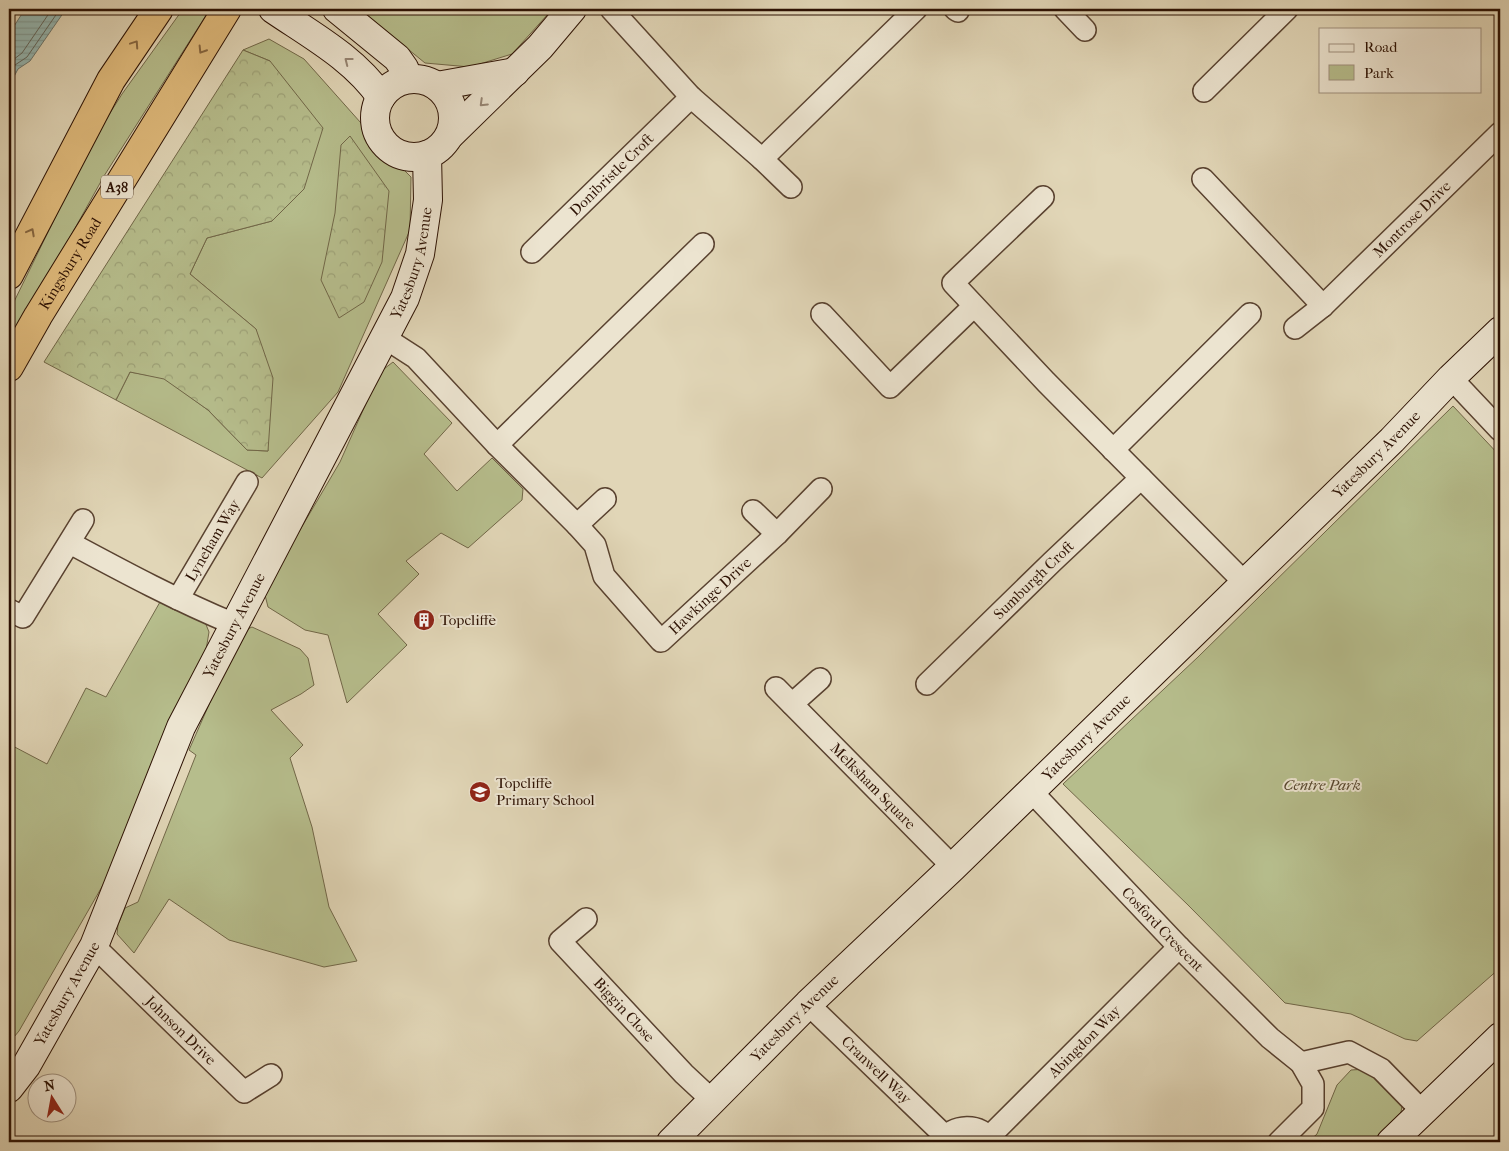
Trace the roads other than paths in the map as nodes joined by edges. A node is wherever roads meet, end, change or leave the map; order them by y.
1 (160, 9) edge
2 (227, 9) edge
3 (273, 9) edge
4 (337, 9) edge
5 (572, 9) edge
6 (611, 9) edge
7 (916, 9) edge
8 (1065, 9) edge
9 (1287, 9) edge
10 (1085, 30) dead end
11 (515, 72) junction
12 (409, 79) junction
13 (437, 86) junction
14 (1204, 91) dead end
15 (381, 97) junction
16 (691, 97) junction
17 (1500, 133) edge
18 (450, 134) junction
19 (427, 155) junction
20 (762, 159) junction
21 (1203, 180) dead end
22 (791, 187) dead end
23 (1043, 197) dead end
24 (703, 244) dead end
25 (532, 252) dead end
26 (9, 276) edge
27 (974, 306) junction
28 (1323, 306) junction
29 (822, 314) dead end
30 (1250, 314) dead end
31 (1295, 328) dead end
32 (1500, 331) edge
33 (385, 338) junction
34 (9, 367) edge
35 (1451, 378) junction
36 (1500, 430) edge
37 (497, 445) junction
38 (1113, 450) junction
39 (1141, 478) junction
40 (247, 482) dead end
41 (821, 489) dead end
42 (605, 499) dead end
43 (753, 511) dead end
44 (83, 520) dead end
45 (577, 525) junction
46 (777, 534) junction
47 (70, 543) junction
48 (1245, 583) junction
49 (178, 599) junction
50 (9, 610) edge
51 (234, 624) junction
52 (820, 679) dead end
53 (927, 684) dead end
54 (776, 688) dead end
55 (792, 704) junction
56 (1031, 791) junction
57 (954, 867) junction
58 (586, 918) dead end
59 (94, 946) junction
60 (1179, 947) junction
61 (808, 1004) junction
62 (1500, 1037) edge
63 (1301, 1064) junction
64 (272, 1075) dead end
65 (9, 1088) edge
66 (713, 1101) junction
67 (1423, 1112) junction
68 (943, 1139) edge
69 (991, 1139) edge
70 (671, 1142) edge
71 (1279, 1142) edge
72 (1391, 1142) edge

26 -> 1 highway
2 -> 34 highway, Kingsbury Road / A38
15 -> 3 street
4 - 12 street
5 - 11 street
6 - 16 street
7 - 20 street
8 - 10 street
9 - 14 street
11 - 13 street
11 -> 18 street
12 - 13 street
12 - 15 street
13 - 18 street
15 - 19 street
16 - 20 street
16 - 25 street, Donibristle Croft
17 - 28 street, Montrose Drive
18 - 19 street
19 - 33 street, Yatesbury Avenue
20 - 22 street
21 - 28 street
23 - 27 street
24 - 37 street
27 - 29 street
27 - 38 street
28 - 31 street, Montrose Drive
30 - 38 street
32 - 35 street, Yatesbury Avenue
33 - 37 street, Hawkinge Drive
33 - 51 street, Yatesbury Avenue
35 - 36 street
35 - 48 street, Yatesbury Avenue
37 - 45 street, Hawkinge Drive
38 - 39 street
39 - 48 street
39 - 53 street, Sumburgh Croft
40 - 49 street, Lyneham Way
41 - 46 street, Hawkinge Drive
42 - 45 street
43 - 46 street
44 - 47 street
45 - 46 street, Hawkinge Drive
47 - 49 street, Lyneham Way
47 - 50 street
48 - 56 street, Yatesbury Avenue
49 - 51 street, Lyneham Way
51 - 59 street, Yatesbury Avenue
52 - 55 street
54 - 55 street, Melksham Square
55 - 57 street, Melksham Square
56 - 57 street, Yatesbury Avenue
56 - 60 street, Cosford Crescent
57 - 61 street, Yatesbury Avenue
58 - 66 street, Biggin Close
59 - 64 street, Johnson Drive
59 - 65 street, Yatesbury Avenue
60 - 63 street, Cosford Crescent
60 - 69 street, Abingdon Way
61 - 66 street, Yatesbury Avenue
61 - 68 street, Cranwell Way
62 - 67 street
63 - 67 street
63 - 71 street, Cosford Crescent
66 - 70 street, Yatesbury Avenue
67 - 72 street
68 - 69 street

